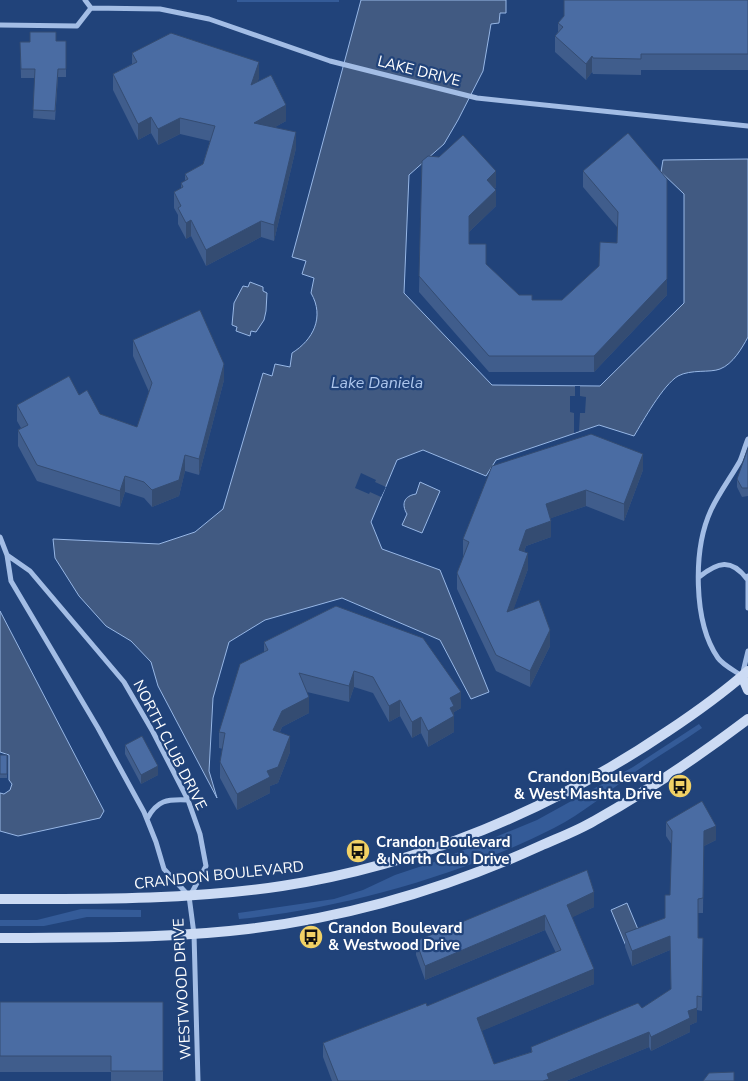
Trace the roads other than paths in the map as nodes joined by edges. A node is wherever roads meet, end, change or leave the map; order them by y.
1 (85, 0) edge
2 (91, 8) junction
3 (0, 25) edge
4 (748, 126) edge
5 (748, 439) edge
6 (0, 537) edge
7 (7, 555) junction
8 (699, 577) junction
9 (748, 577) edge
10 (748, 608) edge
11 (748, 651) edge
12 (745, 673) edge
13 (748, 690) edge
14 (748, 719) edge
15 (188, 800) junction
16 (147, 820) junction
17 (189, 896) junction
18 (0, 899) edge
19 (194, 934) junction
20 (0, 938) edge
21 (198, 1081) edge

1 - 2 street
2 - 3 street
2 - 4 street, LAKE DRIVE
5 - 8 street
6 - 7 street
7 - 15 street, NORTH CLUB DRIVE
7 - 16 street
8 - 9 street
8 - 12 street
9 - 10 street
11 - 12 street
12 - 13 main road
12 - 17 main road, CRANDON BOULEVARD
14 - 19 main road
15 - 16 street
15 - 17 street, NORTH CLUB DRIVE
16 - 17 street
17 - 18 main road, CRANDON BOULEVARD
17 - 19 street, WESTWOOD DRIVE
19 - 20 main road
19 - 21 street, WESTWOOD DRIVE

